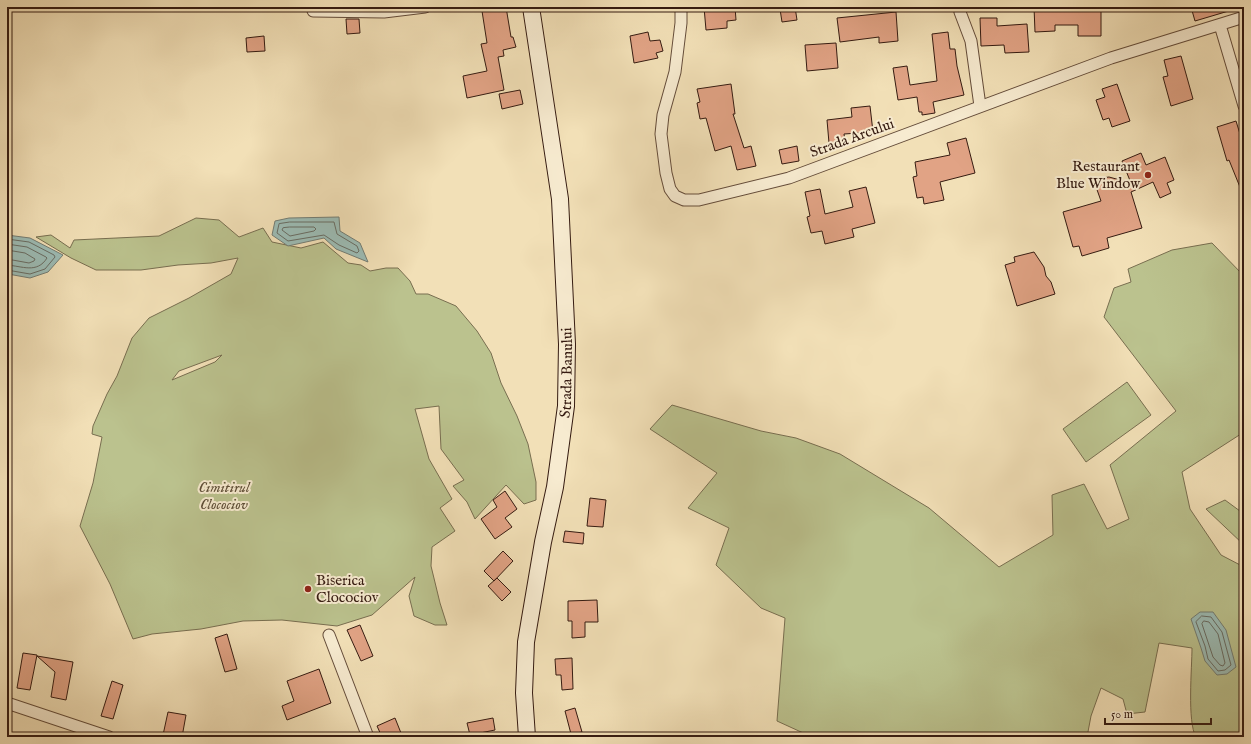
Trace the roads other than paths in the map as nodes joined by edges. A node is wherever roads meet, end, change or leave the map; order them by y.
1 (425, 7) edge
2 (531, 7) edge
3 (681, 7) edge
4 (959, 7) edge
5 (312, 11) dead end
6 (1244, 17) edge
7 (1220, 25) junction
8 (980, 106) junction
9 (1244, 106) edge
10 (329, 635) dead end
11 (7, 703) edge
12 (109, 737) edge
13 (368, 737) edge
14 (527, 737) edge

1 - 5 street
2 - 14 street, Strada Banului
3 - 8 street, Strada Arcului
4 - 8 street
6 - 7 street, Strada Arcului
7 - 8 street, Strada Arcului
7 - 9 street
10 - 13 street
11 - 12 street

